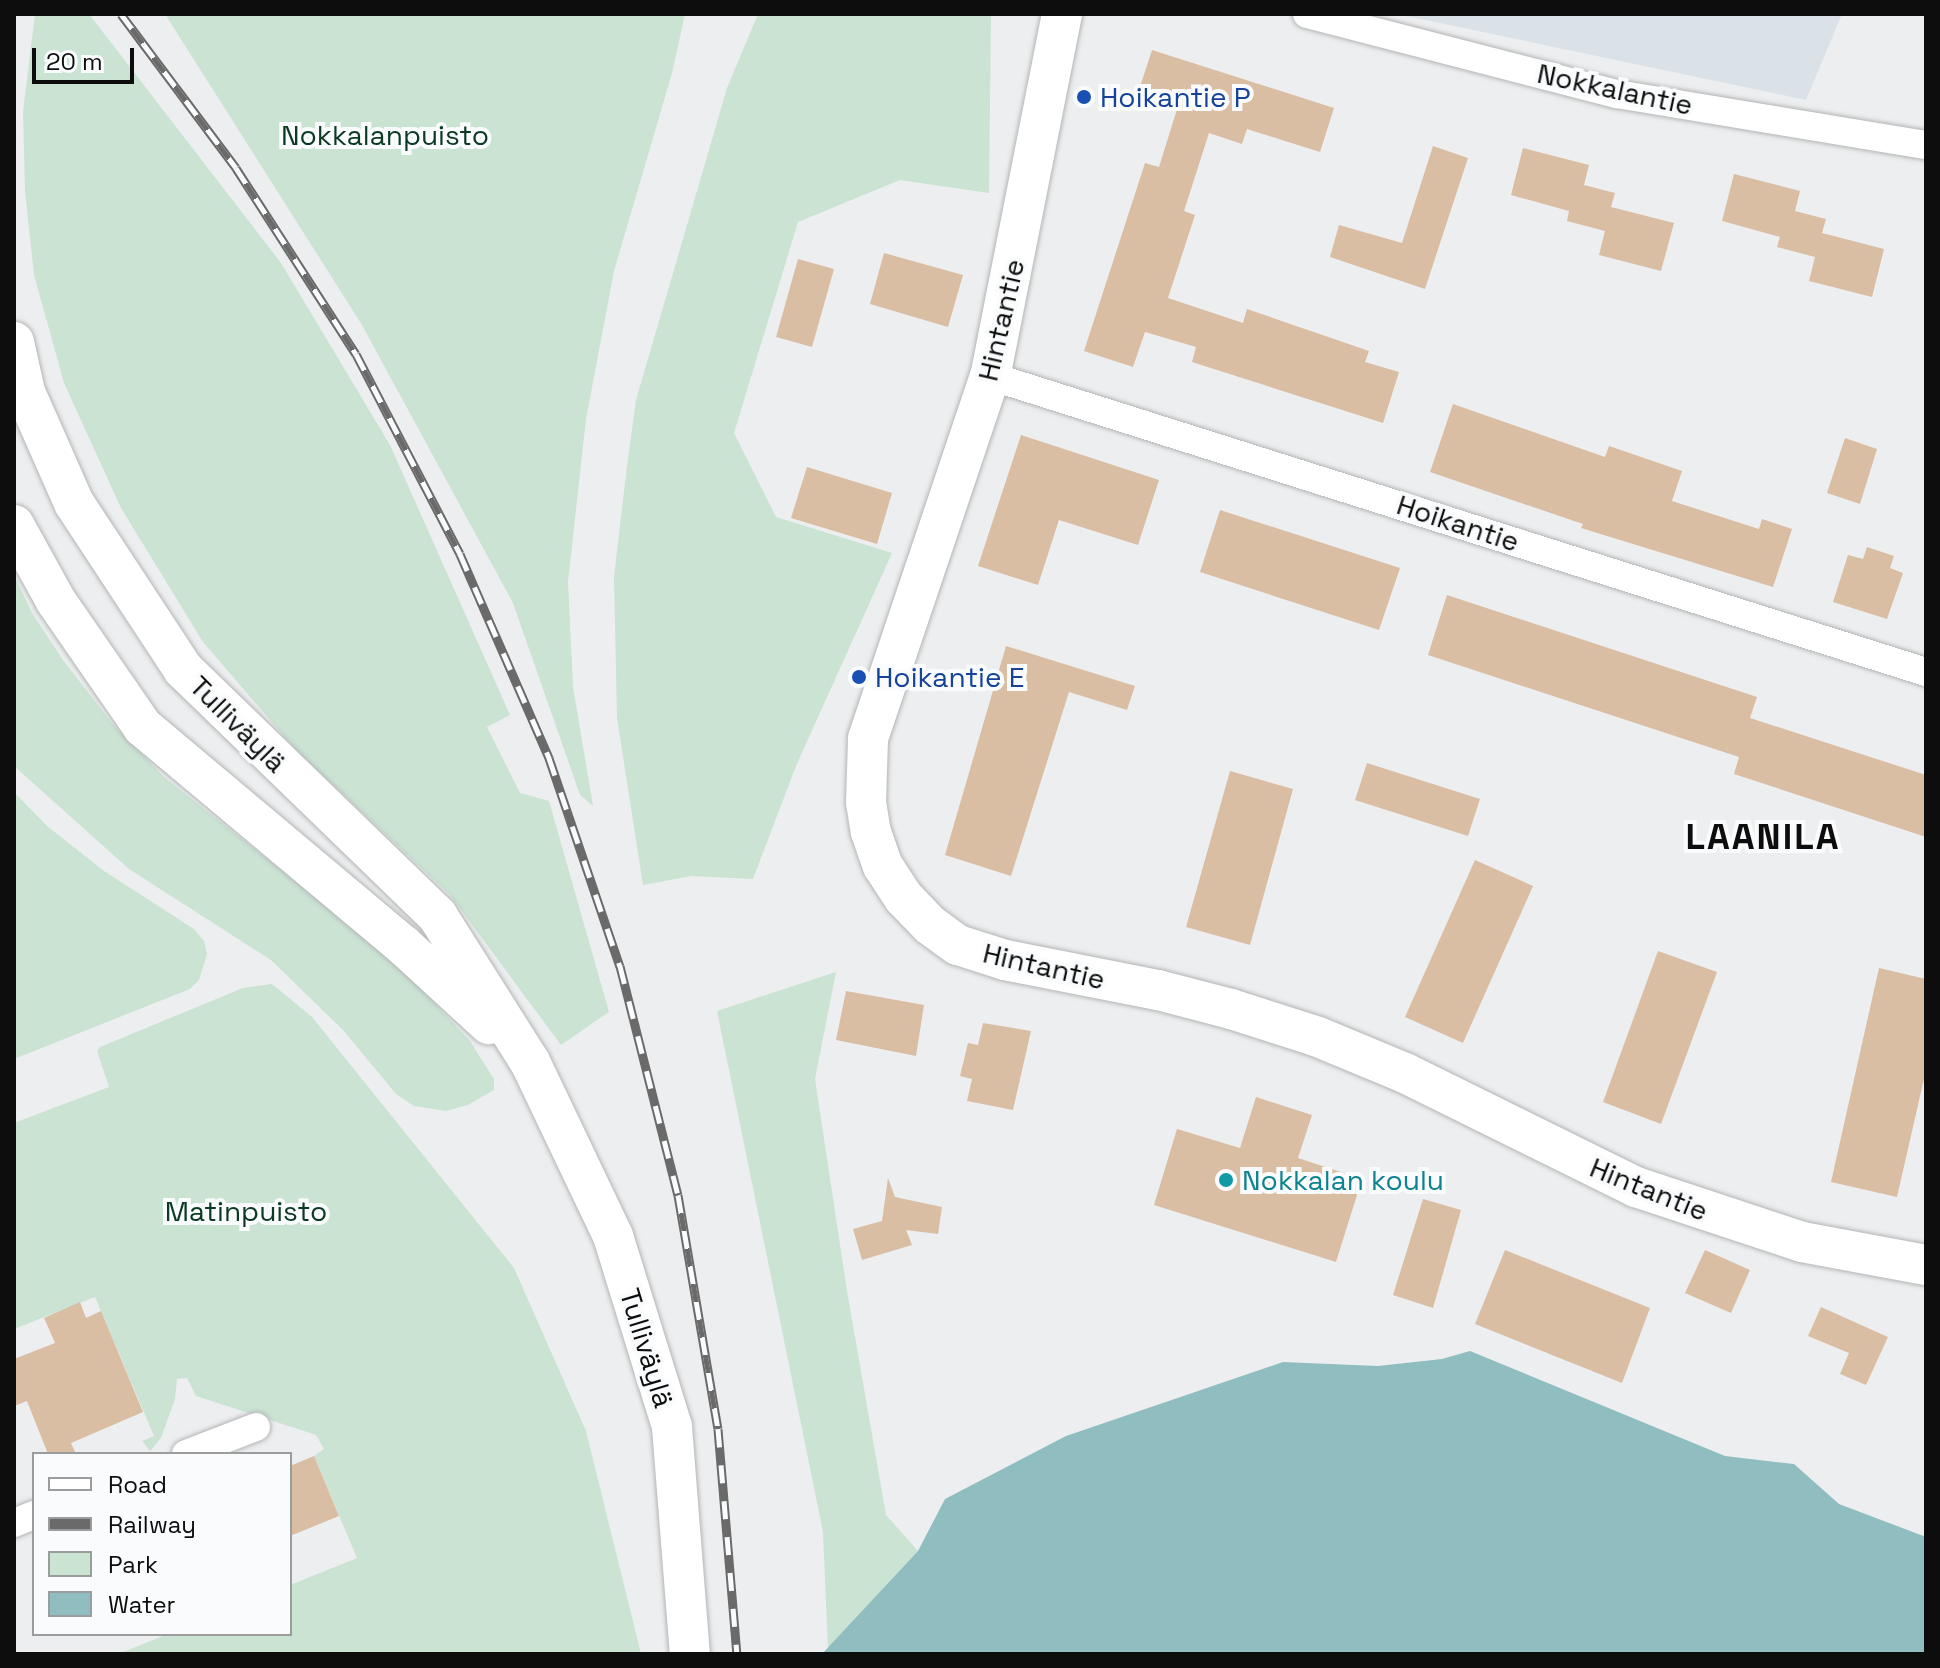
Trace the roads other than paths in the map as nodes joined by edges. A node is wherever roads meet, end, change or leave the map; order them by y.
1 (1062, 14) edge
2 (1307, 14) edge
3 (1926, 145) edge
4 (15, 357) edge
5 (990, 376) junction
6 (14, 525) edge
7 (1926, 672) edge
8 (530, 1062) junction
9 (1926, 1265) edge
10 (256, 1427) dead end
11 (191, 1452) edge
12 (690, 1654) edge

1 - 5 main road, Hintantie
2 - 3 street, Nokkalantie
4 - 8 main road, Tulliväylä
5 - 7 street, Hoikantie
5 - 9 main road, Hintantie
6 - 8 main road, Tulliväylä
8 - 12 main road, Tulliväylä
10 - 11 street

